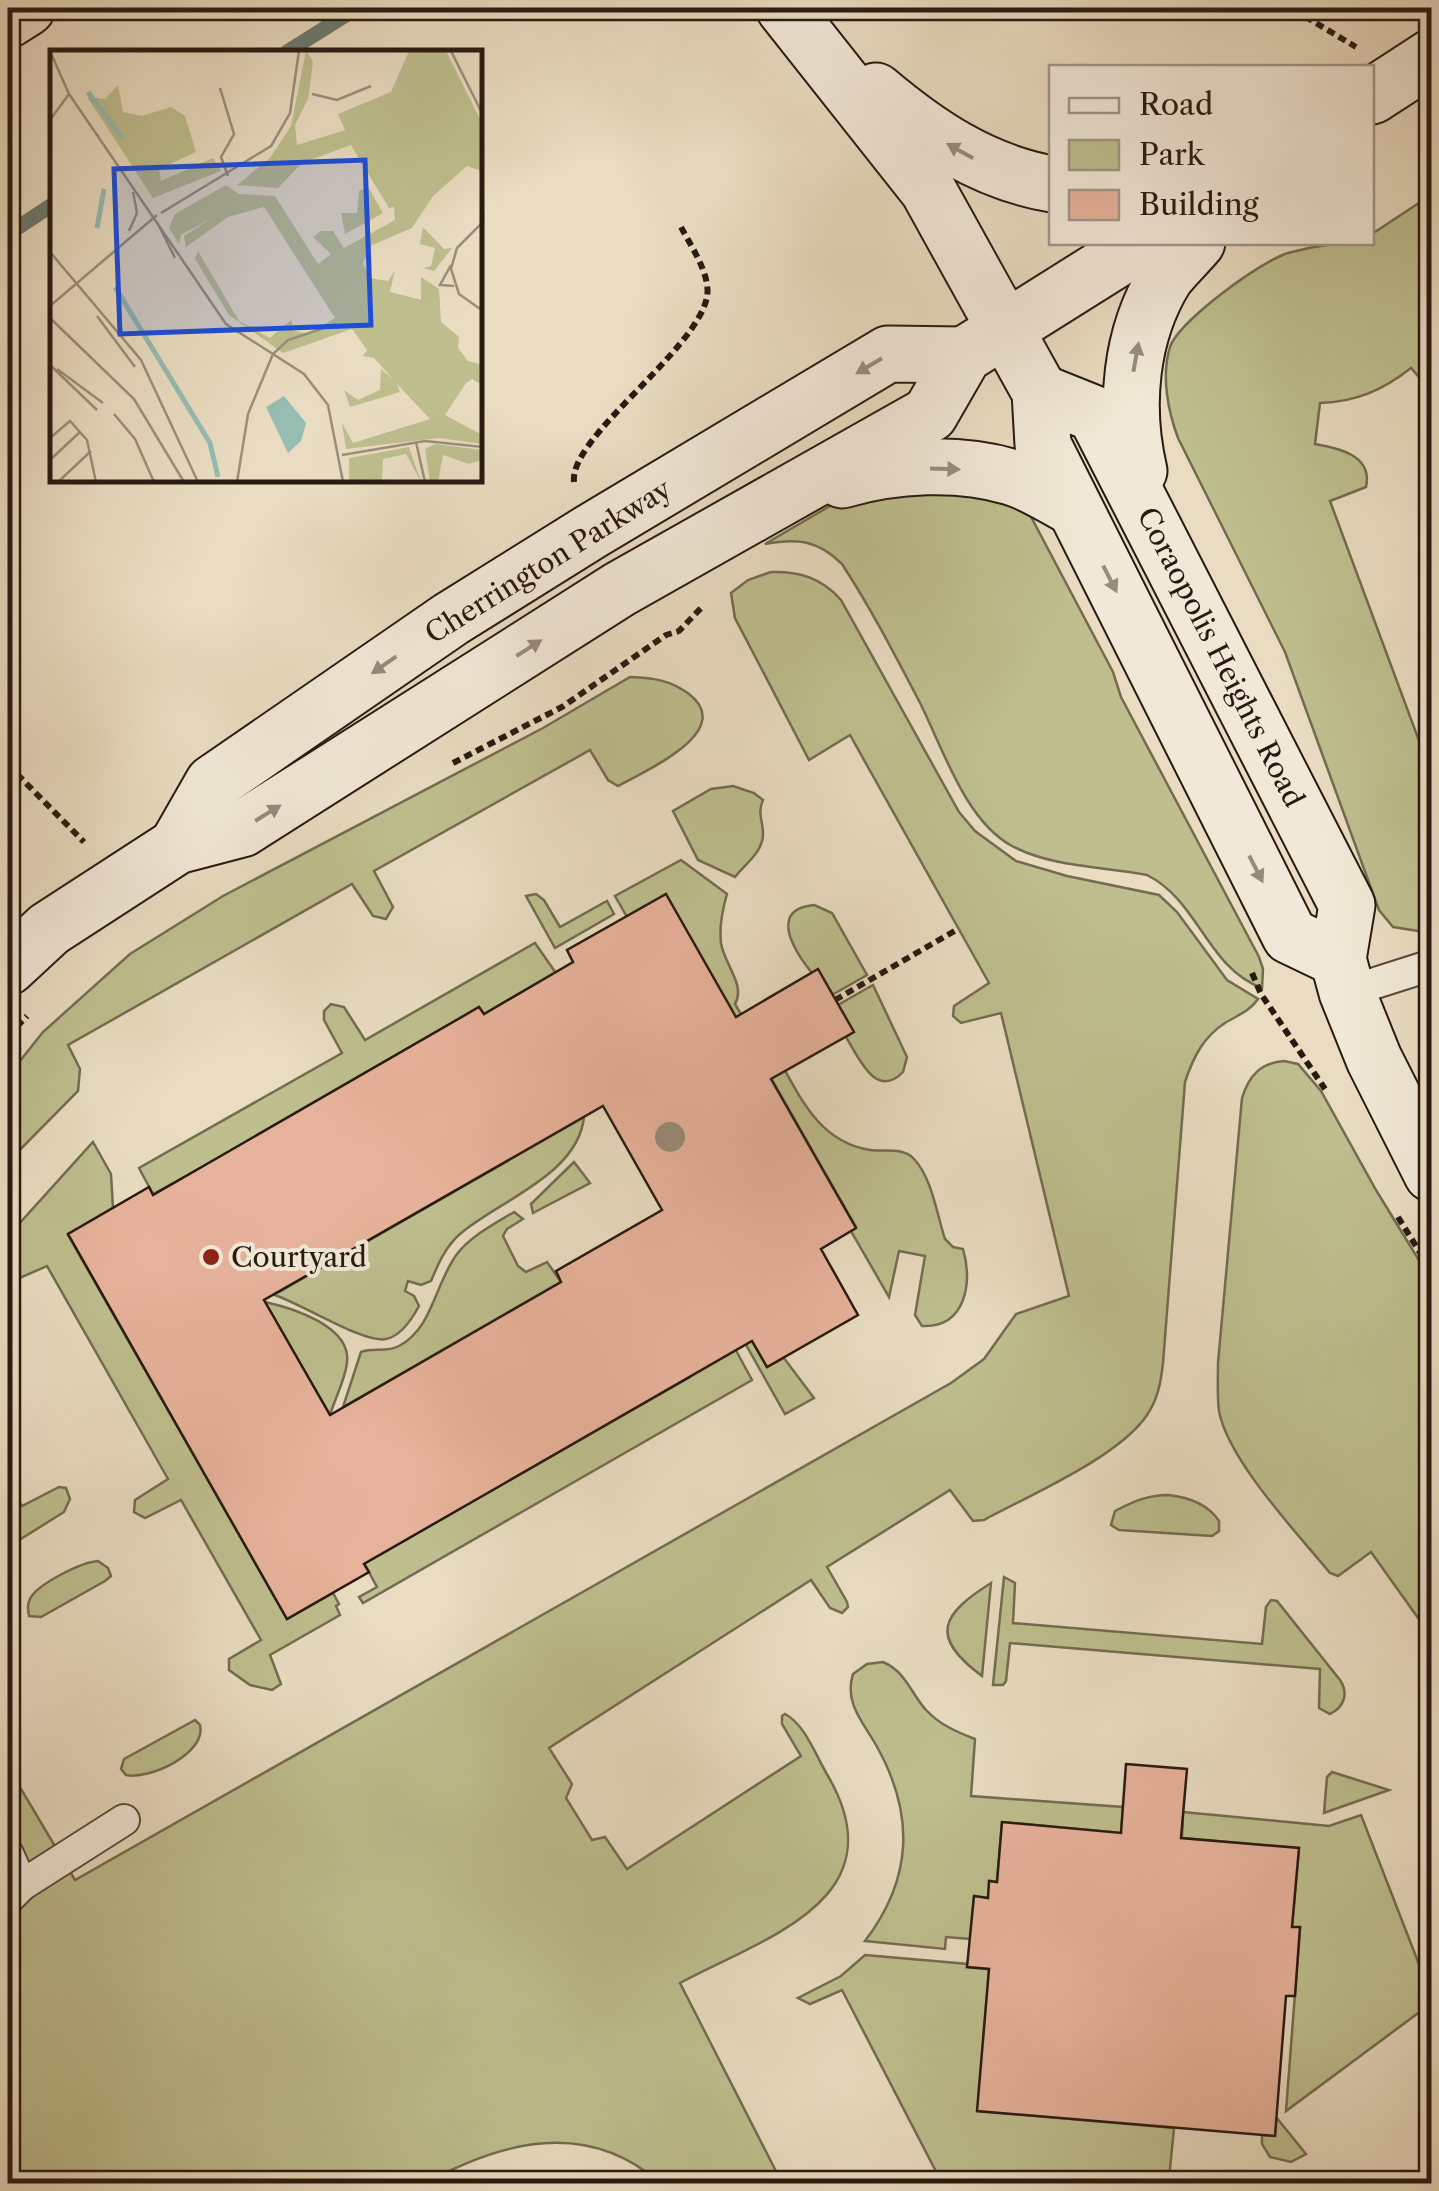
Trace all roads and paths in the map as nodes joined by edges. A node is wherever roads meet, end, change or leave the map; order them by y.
1 (27, 8) edge
2 (1111, 8) edge
3 (790, 14) edge
4 (8, 20) edge
5 (1402, 76) edge
6 (1049, 183) edge
7 (680, 225) dead end
8 (1139, 245) edge
9 (1194, 245) edge
10 (984, 342) junction
11 (1040, 392) junction
12 (782, 499) junction
13 (1074, 508) junction
14 (1152, 522) junction
15 (592, 531) junction
16 (706, 603) dead end
17 (8, 765) edge
18 (440, 770) dead end
19 (177, 846) junction
20 (122, 880) junction
21 (958, 929) dead end
22 (1248, 962) dead end
23 (1432, 965) edge
24 (1343, 975) junction
25 (22, 987) edge
26 (834, 1000) dead end
27 (8, 1036) edge
28 (1334, 1105) dead end
29 (1432, 1174) edge
30 (1396, 1214) dead end
31 (1432, 1272) edge
32 (124, 1820) dead end
33 (8, 1854) edge
34 (15, 1892) edge

1 - 4 highway
2 - 5 path
6 -> 3 main road
3 - 10 main road
7 - 15 path
8 - 10 main road
14 -> 9 main road
10 - 11 main road
10 - 12 main road, Cherrington Parkway
10 -> 15 main road, Cherrington Parkway
11 - 13 main road
11 - 14 main road, Coraopolis Heights Road
12 -> 13 main road
19 -> 12 main road, Cherrington Parkway
13 -> 24 main road
14 - 24 main road, Coraopolis Heights Road
15 -> 19 main road, Cherrington Parkway
16 - 18 path
17 - 20 path
19 - 20 main road, Cherrington Parkway
20 - 25 main road, Cherrington Parkway
21 - 26 path
22 - 28 path
23 - 24 lane
24 - 29 main road
25 - 27 path
30 - 31 path
32 - 34 lane
33 - 34 lane

